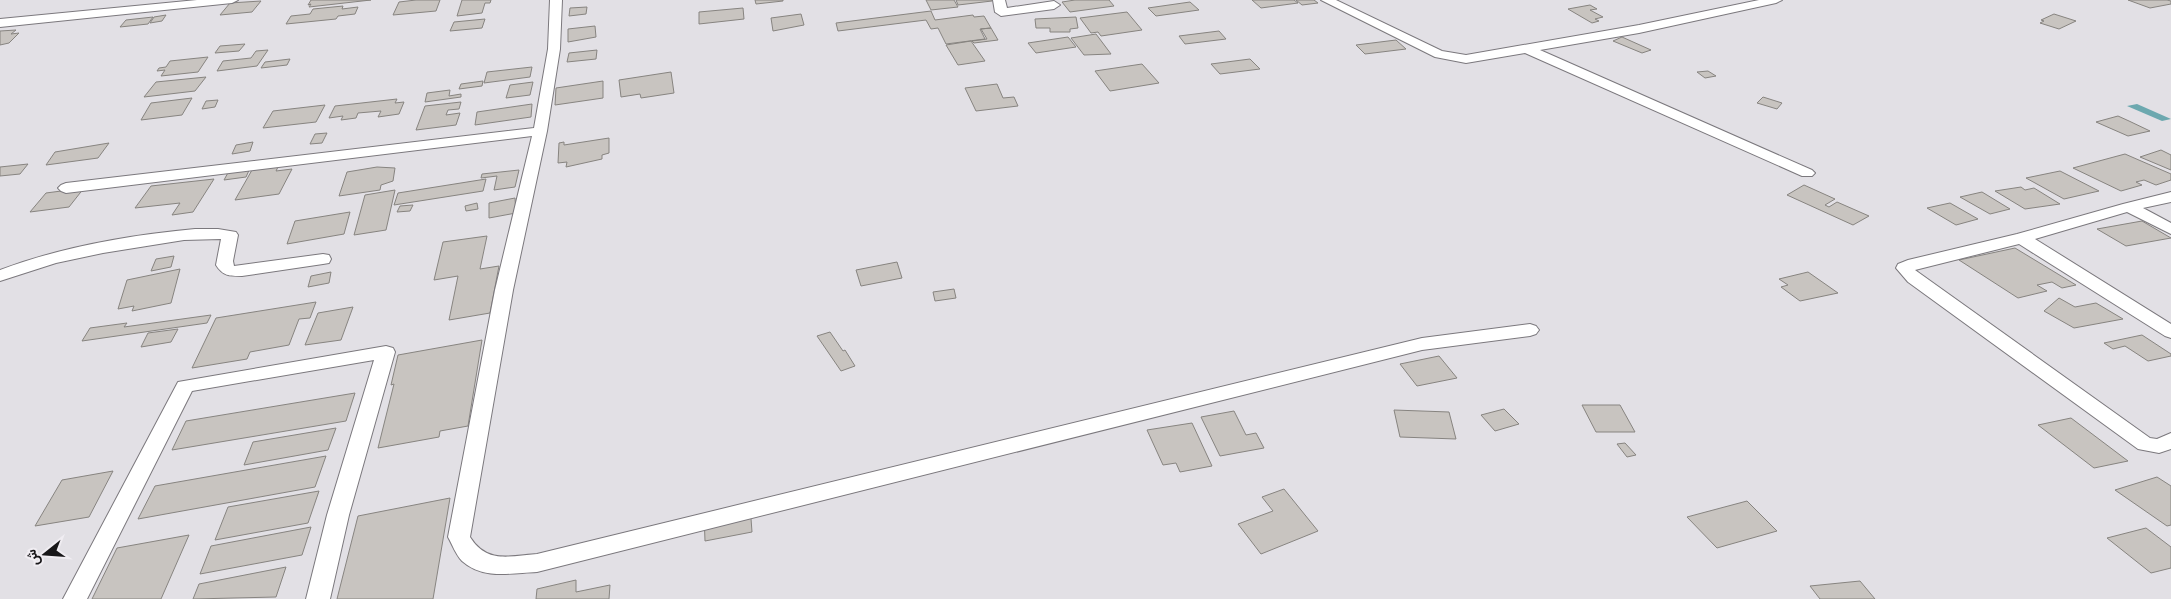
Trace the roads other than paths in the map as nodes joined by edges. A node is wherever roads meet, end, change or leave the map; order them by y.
1 (232, 0) edge
2 (556, 0) edge
3 (999, 0) edge
4 (1327, 0) edge
5 (1714, 0) edge
6 (1776, 0) edge
7 (1054, 5) dead end
8 (1735, 9) junction
9 (0, 23) edge
10 (1530, 50) junction
11 (540, 131) junction
12 (1807, 173) dead end
13 (66, 188) dead end
14 (2171, 197) edge
15 (2129, 207) junction
16 (2171, 229) edge
17 (2022, 238) junction
18 (323, 259) dead end
19 (0, 276) edge
20 (1530, 330) dead end
21 (2171, 332) edge
22 (2171, 440) edge
23 (74, 599) edge
24 (318, 599) edge

1 - 9 street
2 - 11 street
3 - 7 street
4 - 10 street
5 - 8 street
6 - 8 street
8 - 10 street
10 - 12 street
11 - 13 street
11 - 20 street
14 - 15 street
15 - 16 street
15 - 17 street
17 - 21 street
17 - 22 street
18 - 19 street
23 - 24 street

